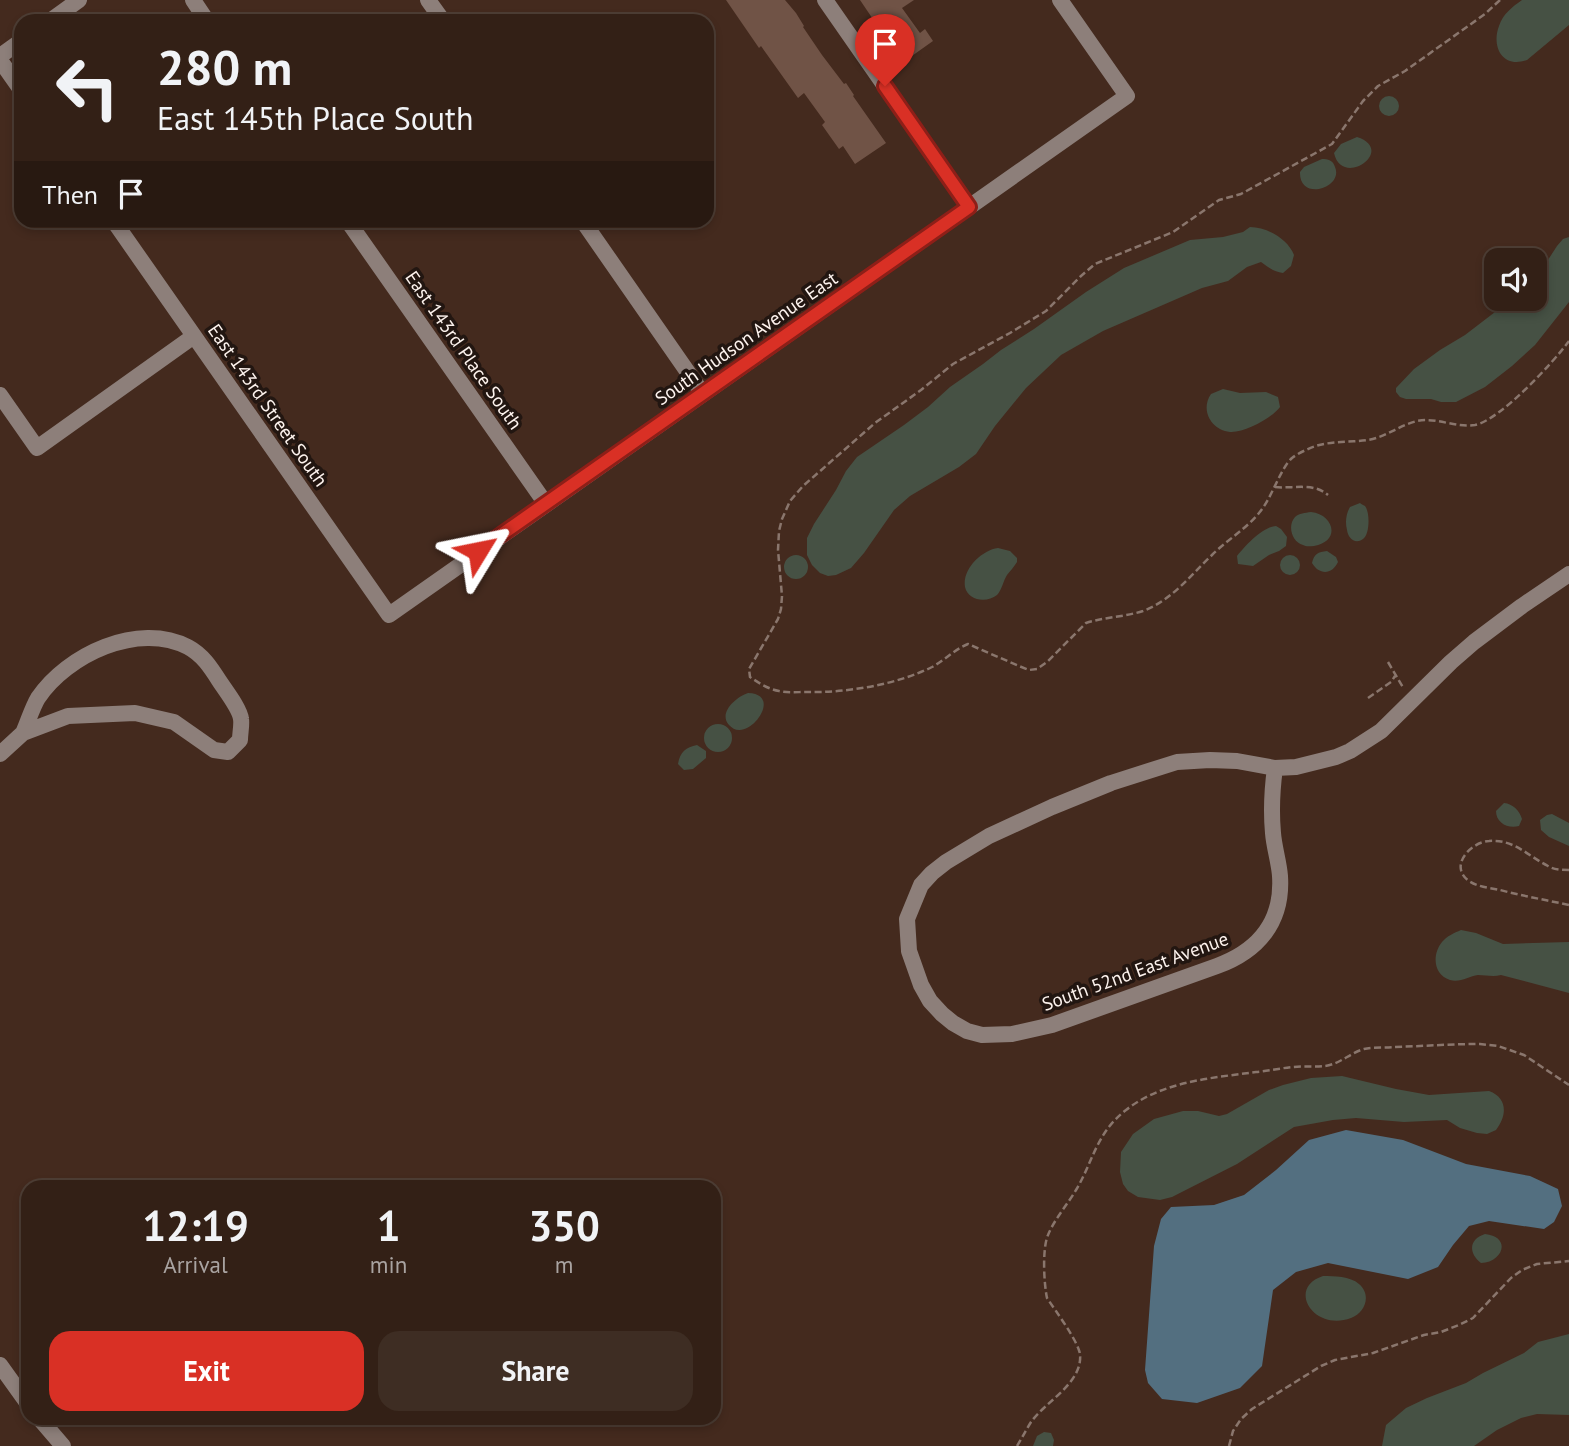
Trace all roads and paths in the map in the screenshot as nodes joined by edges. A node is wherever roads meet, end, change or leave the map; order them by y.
1 (79, 0) edge
2 (825, 0) edge
3 (1060, 0) edge
4 (1500, 0) edge
5 (60, 14) edge
6 (14, 47) edge
7 (0, 58) edge
8 (14, 79) edge
9 (969, 207) junction
10 (119, 228) edge
11 (353, 228) edge
12 (588, 228) edge
13 (194, 336) junction
14 (1569, 341) edge
15 (703, 394) junction
16 (0, 395) edge
17 (1275, 487) junction
18 (1328, 495) dead end
19 (546, 504) junction
20 (1569, 574) edge
21 (389, 615) joint
22 (1388, 663) dead end
23 (1395, 676) junction
24 (1368, 698) dead end
25 (1414, 699) junction
26 (23, 733) junction
27 (0, 754) edge
28 (1275, 768) junction
29 (1569, 870) edge
30 (1569, 905) edge
31 (1569, 1086) edge
32 (1569, 1261) edge
33 (0, 1365) edge
34 (21, 1394) edge
35 (45, 1425) edge
36 (63, 1446) edge
37 (1017, 1446) edge
38 (1229, 1446) edge

1 - 5 street
2 - 9 street
3 - 9 street, South Hudson Avenue East
4 - 17 path
6 - 7 street
7 - 8 street
9 - 15 street, South Hudson Avenue East
10 - 13 street, East 143rd Street South
11 - 19 street, East 143rd Place South
12 - 15 street
13 - 16 street
13 - 21 street, East 143rd Street South
14 - 17 path
15 - 19 street, South Hudson Avenue East
17 - 18 path
19 - 21 street, South Hudson Avenue East
20 - 25 street, South 52nd East Avenue
22 - 23 path
23 - 24 path
23 - 25 path
25 - 28 street, South 52nd East Avenue
26 - 26 street
26 - 27 street
28 - 28 street, South 52nd East Avenue
29 - 30 path
31 - 37 path
32 - 38 path
33 - 34 street
35 - 36 street

